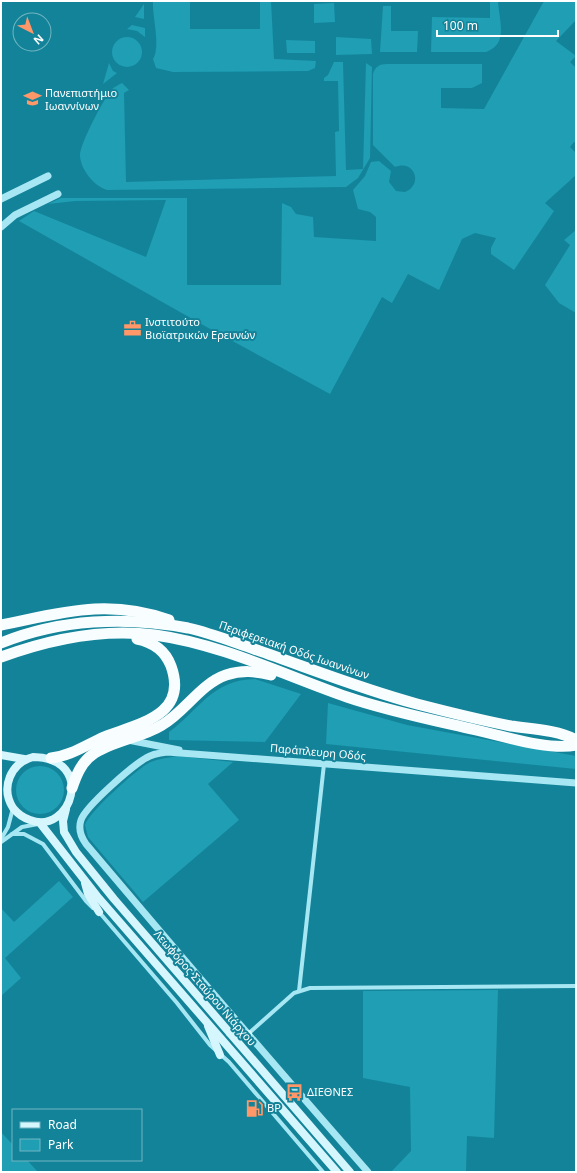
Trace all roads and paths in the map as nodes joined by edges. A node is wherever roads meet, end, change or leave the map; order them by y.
1 (48, 176) dead end
2 (58, 194) dead end
3 (1, 199) edge
4 (1, 227) edge
5 (1, 625) edge
6 (188, 628) junction
7 (117, 634) junction
8 (1, 643) edge
9 (1, 657) edge
10 (297, 678) junction
11 (128, 740) junction
12 (576, 740) edge
13 (576, 746) edge
14 (184, 752) junction
15 (1, 756) edge
16 (50, 758) junction
17 (24, 759) junction
18 (324, 763) junction
19 (1, 781) edge
20 (576, 783) edge
21 (72, 788) junction
22 (8, 792) junction
23 (13, 808) junction
24 (66, 809) junction
25 (40, 823) junction
26 (12, 834) junction
27 (1, 841) edge
28 (84, 880) junction
29 (99, 912) junction
30 (576, 986) edge
31 (299, 991) junction
32 (206, 1021) junction
33 (230, 1033) junction
34 (248, 1034) junction
35 (220, 1055) junction
36 (323, 1172) edge
37 (336, 1172) edge
38 (350, 1172) edge
39 (368, 1172) edge

1 - 3 street
2 - 4 street
5 - 6 highway
6 - 8 highway, Περιφερειακή Οδός Ιωαννίνων
6 - 12 highway, Περιφερειακή Οδός Ιωαννίνων
7 - 9 highway
7 - 10 highway
7 - 16 highway
10 - 11 highway
10 - 13 highway
11 - 14 street
11 - 21 highway
14 - 18 street, Παράπλευρη Οδός
14 - 34 street, Παράπλευρη Οδός
15 - 17 main road
16 - 17 main road
16 - 21 main road
17 - 22 main road
18 - 20 street, Παράπλευρη Οδός
18 - 31 street
19 - 22 main road
21 - 24 main road
22 - 23 main road
23 - 25 main road
23 - 27 street
24 - 25 main road
24 - 33 main road, Λεωφόρος Σταύρου Νιάρχου
25 - 26 street
25 - 28 main road, Λεωφόρος Σταύρου Νιάρχου
26 - 27 street
26 - 29 street
28 - 29 main road
28 - 32 main road, Λεωφόρος Σταύρου Νιάρχου
29 - 35 street
30 - 31 street
31 - 34 street
32 - 35 main road
32 - 37 main road, Λεωφόρος Σταύρου Νιάρχου
33 - 34 main road
33 - 38 main road, Λεωφόρος Σταύρου Νιάρχου
34 - 39 street
35 - 36 street

